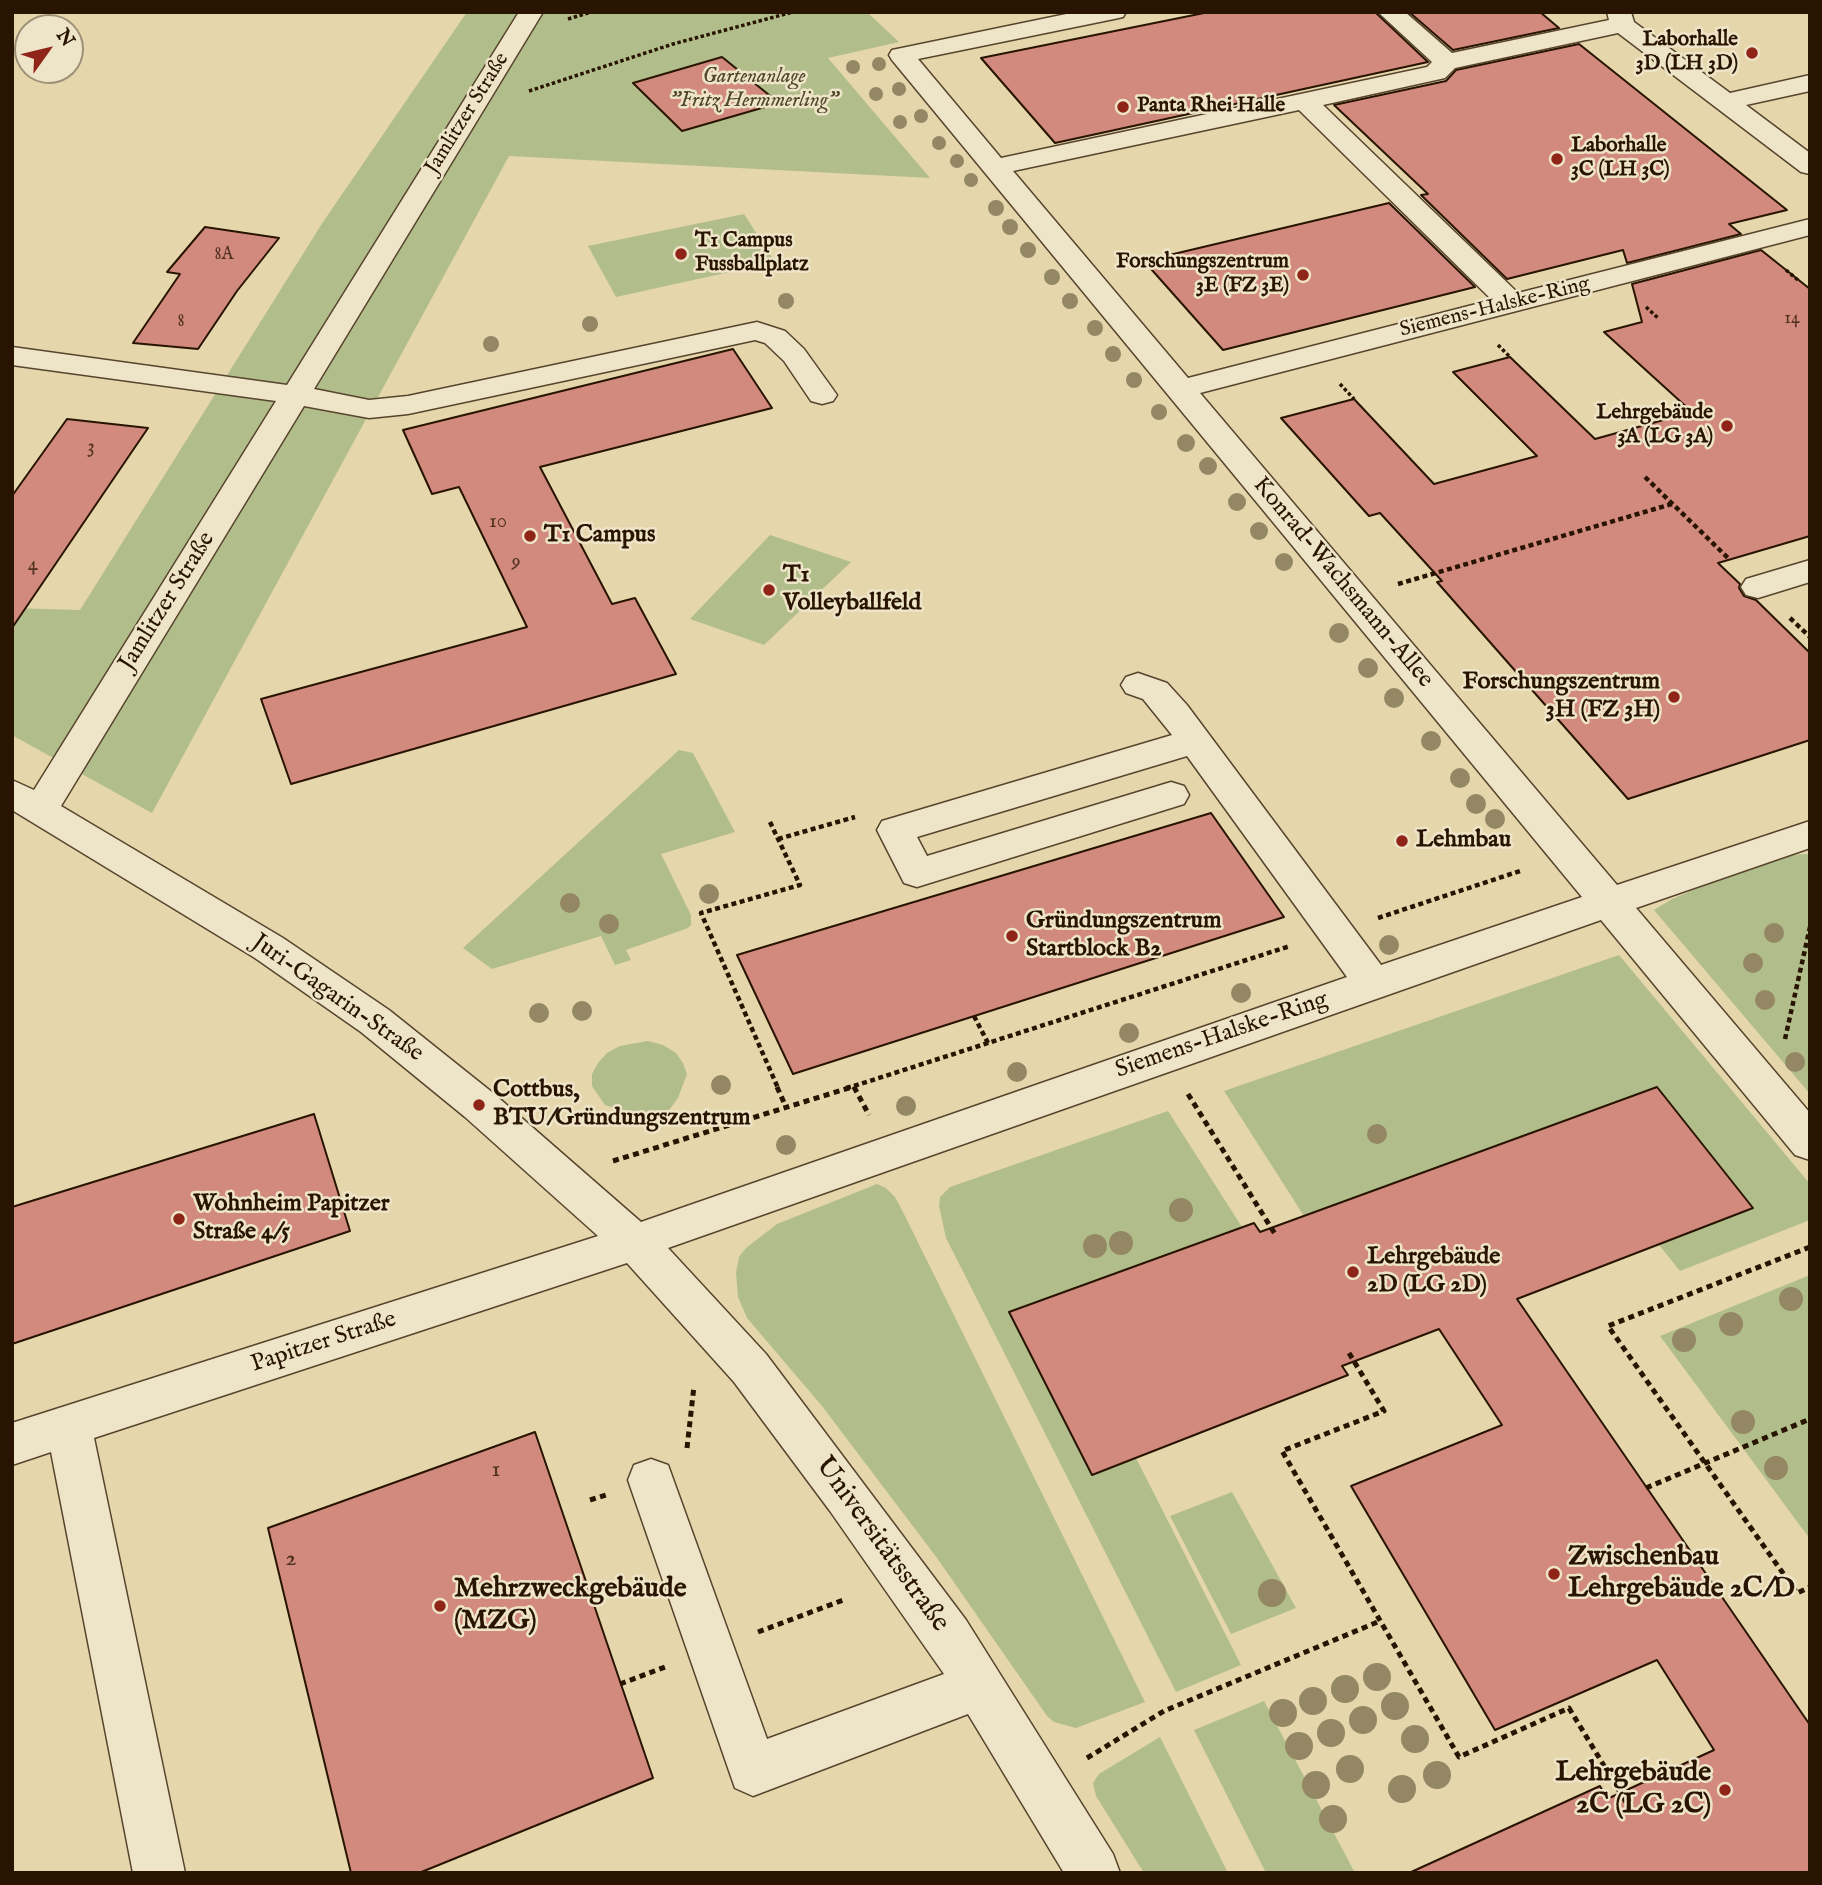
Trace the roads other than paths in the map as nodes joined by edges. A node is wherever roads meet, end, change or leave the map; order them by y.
1 (531, 12) edge
2 (1114, 12) edge
3 (1390, 12) edge
4 (1621, 19) edge
5 (1447, 62) junction
6 (1810, 83) edge
7 (1304, 100) junction
8 (1725, 102) junction
9 (1810, 166) edge
10 (995, 167) junction
11 (1810, 227) edge
12 (1512, 304) junction
13 (12, 356) edge
14 (1180, 389) junction
15 (296, 394) junction
16 (822, 395) dead end
17 (1810, 571) edge
18 (1758, 587) dead end
19 (1138, 685) dead end
20 (1195, 741) junction
21 (1171, 796) dead end
22 (27, 801) edge
23 (1810, 834) edge
24 (1609, 903) junction
25 (1373, 983) junction
26 (1810, 1143) edge
27 (635, 1241) junction
28 (69, 1426) junction
29 (12, 1444) edge
30 (651, 1480) dead end
31 (979, 1685) junction
32 (159, 1873) edge
33 (1094, 1873) edge

1 - 15 street, Jamlitzer Straße
2 - 10 street, Konrad-Wachsmann-Allee
3 - 5 street
4 - 5 street
4 - 8 street
5 - 7 street
6 - 8 street
7 - 10 street
7 - 12 street
8 - 9 street
10 - 14 street, Konrad-Wachsmann-Allee
11 - 12 street, Siemens-Halske-Ring
12 - 14 street, Siemens-Halske-Ring
13 - 15 street
14 - 24 street, Konrad-Wachsmann-Allee
15 - 16 street
15 - 22 street, Jamlitzer Straße
17 - 18 street
19 - 20 street
20 - 21 street
20 - 25 street
22 - 27 street, Juri-Gagarin-Straße
23 - 24 street, Siemens-Halske-Ring
24 - 25 street, Siemens-Halske-Ring
24 - 26 street, Konrad-Wachsmann-Allee
25 - 27 street, Siemens-Halske-Ring
27 - 28 street, Papitzer Straße
27 - 31 street, Universitätsstraße
28 - 29 street, Papitzer Straße
28 - 32 street
30 - 31 street
31 - 33 street, Universitätsstraße

